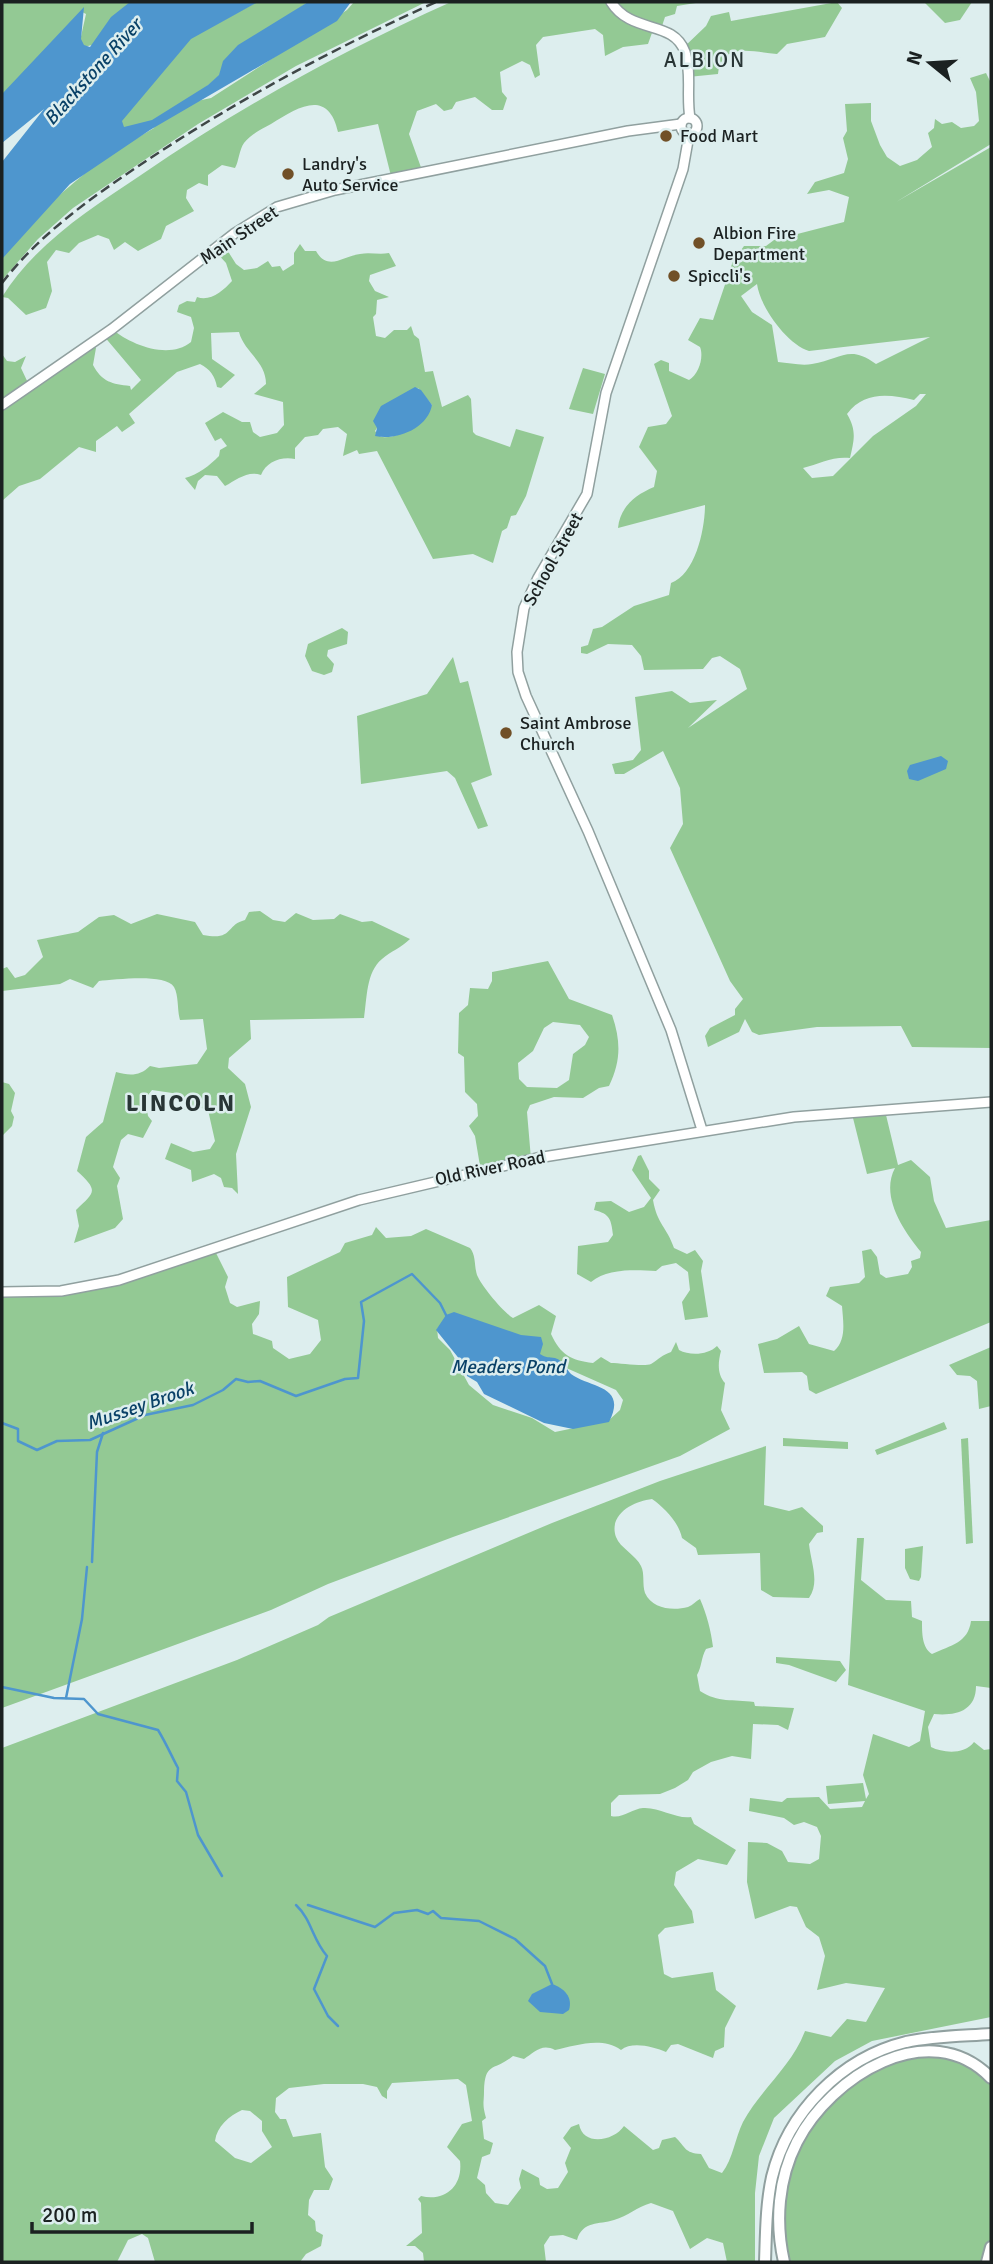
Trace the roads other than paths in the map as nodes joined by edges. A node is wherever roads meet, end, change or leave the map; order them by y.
1 (611, 2) edge
2 (690, 118) junction
3 (681, 124) junction
4 (689, 135) junction
5 (2, 405) edge
6 (991, 1102) edge
7 (702, 1130) junction
8 (2, 1292) edge
9 (991, 2035) edge
10 (991, 2078) edge
11 (991, 2247) edge
12 (765, 2262) edge
13 (784, 2262) edge
14 (987, 2262) edge

1 - 2 street, School Street
2 - 3 street
2 - 4 street, School Street
3 - 4 street
3 - 5 street, Main Street
4 - 7 street, School Street
6 - 7 street, Old River Road
7 - 8 street, Old River Road
9 - 12 highway
10 - 13 highway
11 - 14 highway

